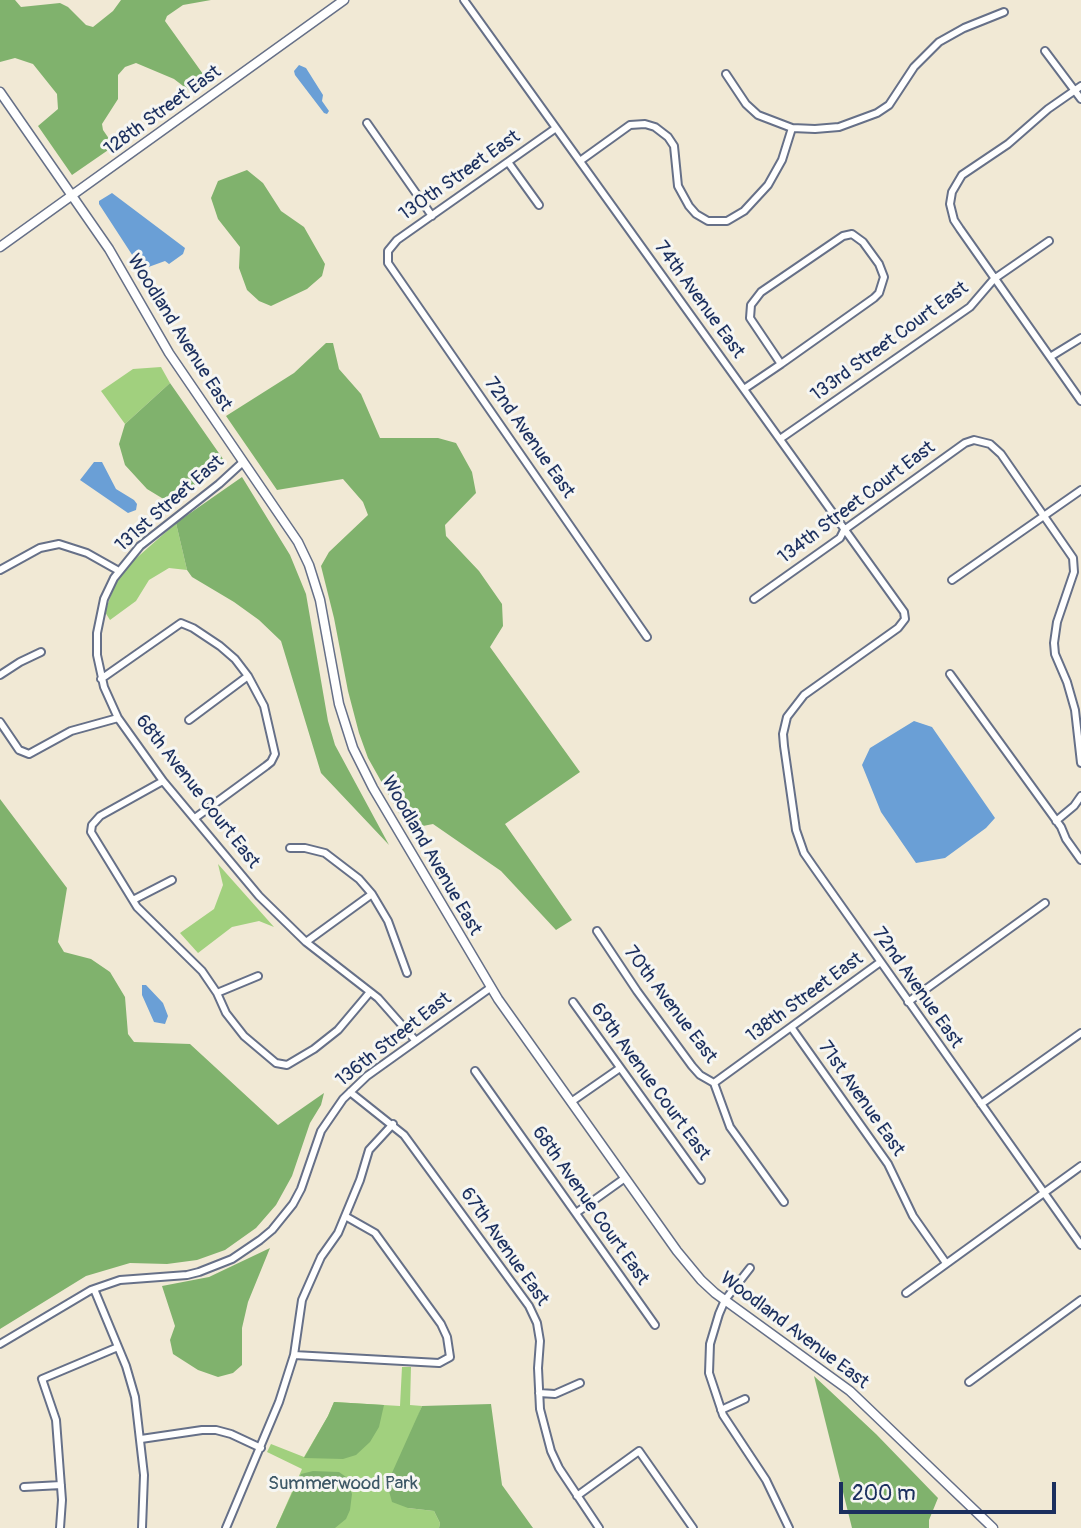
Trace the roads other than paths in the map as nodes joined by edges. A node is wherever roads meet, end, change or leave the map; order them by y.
1 (344, 0) edge
2 (464, 0) edge
3 (1004, 12) dead end
4 (1045, 51) dead end
5 (726, 74) dead end
6 (1078, 88) edge
7 (0, 92) edge
8 (1081, 99) edge
9 (367, 123) dead end
10 (556, 128) junction
11 (792, 128) junction
12 (580, 160) junction
13 (508, 162) junction
14 (72, 195) junction
15 (539, 205) dead end
16 (432, 216) junction
17 (1049, 241) dead end
18 (0, 247) edge
19 (387, 255) joint
20 (994, 279) junction
21 (1081, 338) edge
22 (1050, 357) junction
23 (781, 364) junction
24 (744, 389) junction
25 (1081, 401) edge
26 (780, 439) junction
27 (243, 462) junction
28 (1081, 490) edge
29 (1045, 517) junction
30 (844, 530) junction
31 (0, 570) edge
32 (119, 571) junction
33 (952, 580) dead end
34 (754, 599) dead end
35 (647, 637) dead end
36 (41, 652) dead end
37 (950, 674) dead end
38 (0, 675) edge
39 (248, 676) junction
40 (102, 679) junction
41 (118, 718) junction
42 (189, 720) dead end
43 (0, 723) edge
44 (784, 727) joint
45 (1081, 763) edge
46 (163, 781) junction
47 (1081, 796) edge
48 (195, 818) junction
49 (1056, 821) junction
50 (290, 848) dead end
51 (1081, 860) edge
52 (172, 880) dead end
53 (372, 894) junction
54 (133, 900) junction
55 (1045, 903) dead end
56 (597, 931) dead end
57 (306, 942) junction
58 (879, 963) junction
59 (407, 972) dead end
60 (258, 976) dead end
61 (490, 988) junction
62 (370, 992) junction
63 (217, 993) junction
64 (573, 1002) dead end
65 (908, 1002) junction
66 (791, 1027) junction
67 (1081, 1033) edge
68 (415, 1040) junction
69 (620, 1068) junction
70 (475, 1071) dead end
71 (714, 1083) junction
72 (350, 1092) junction
73 (572, 1102) junction
74 (981, 1104) junction
75 (393, 1124) junction
76 (1081, 1166) edge
77 (625, 1178) junction
78 (701, 1180) dead end
79 (1044, 1193) junction
80 (784, 1202) dead end
81 (576, 1213) junction
82 (345, 1216) junction
83 (1081, 1245) edge
84 (946, 1263) junction
85 (750, 1268) dead end
86 (94, 1289) junction
87 (906, 1293) dead end
88 (725, 1300) junction
89 (1081, 1300) edge
90 (655, 1325) dead end
91 (0, 1344) edge
92 (118, 1347) junction
93 (294, 1355) junction
94 (969, 1382) dead end
95 (580, 1383) dead end
96 (539, 1393) junction
97 (744, 1398) dead end
98 (721, 1410) junction
99 (141, 1439) junction
100 (261, 1448) junction
101 (61, 1485) junction
102 (24, 1487) dead end
103 (577, 1496) junction
104 (60, 1528) edge
105 (142, 1528) edge
106 (226, 1528) edge
107 (599, 1528) edge
108 (693, 1528) edge
109 (789, 1528) edge
110 (993, 1528) edge

1 - 14 street, 128th Street East
2 - 10 street, 74th Avenue East
3 - 11 street
4 - 6 street
5 - 11 street
6 - 8 street
6 - 20 street
7 - 14 street, Woodland Avenue East
9 - 16 street
10 - 12 street, 74th Avenue East
10 - 13 street, 130th Street East
11 - 12 street
12 - 24 street, 74th Avenue East
13 - 15 street
13 - 16 street, 130th Street East
14 - 18 street, 128th Street East
14 - 27 street, Woodland Avenue East
16 - 19 street, 130th Street East
17 - 20 street, 133rd Street Court East
19 - 35 street, 72nd Avenue East
20 - 22 street
20 - 26 street, 133rd Street Court East
21 - 22 street
22 - 25 street
23 - 23 street
23 - 24 street
24 - 26 street, 74th Avenue East
26 - 30 street, 74th Avenue East
27 - 32 street, 131st Street East
27 - 61 street, Woodland Avenue East
28 - 29 street
29 - 30 street, 134th Street Court East
29 - 33 street
29 - 45 street
30 - 34 street, 134th Street Court East
30 - 44 street, 74th Avenue East
31 - 32 street
32 - 40 street, 68th Avenue Court East
36 - 38 street
37 - 49 street
39 - 40 street
39 - 42 street
39 - 48 street
40 - 41 street, 68th Avenue Court East
41 - 43 street
41 - 46 street, 68th Avenue Court East
44 - 58 street, 72nd Avenue East
46 - 48 street, 68th Avenue Court East
46 - 54 street
47 - 49 street
48 - 57 street, 68th Avenue Court East
49 - 51 street
50 - 53 street, 68th Avenue Court East
52 - 54 street
53 - 57 street
53 - 59 street, 68th Avenue Court East
54 - 63 street
55 - 65 street
56 - 71 street, 70th Avenue East
57 - 62 street, 68th Avenue Court East
58 - 65 street, 72nd Avenue East
58 - 66 street, 138th Street East
60 - 63 street
61 - 68 street, 136th Street East
61 - 73 street, Woodland Avenue East
62 - 63 street
62 - 68 street, 68th Avenue Court East
64 - 69 street, 69th Avenue Court East
65 - 74 street, 72nd Avenue East
66 - 71 street, 138th Street East
66 - 84 street, 71st Avenue East
67 - 74 street
68 - 72 street, 136th Street East
69 - 73 street
69 - 78 street, 69th Avenue Court East
70 - 81 street, 68th Avenue Court East
71 - 80 street, 70th Avenue East
72 - 75 street, 67th Avenue East
72 - 86 street, 136th Street East
73 - 77 street, Woodland Avenue East
74 - 79 street, 72nd Avenue East
75 - 82 street
75 - 96 street, 67th Avenue East
76 - 79 street
77 - 81 street
77 - 88 street, Woodland Avenue East
79 - 83 street, 72nd Avenue East
79 - 84 street
81 - 90 street, 68th Avenue Court East
82 - 93 street
82 - 93 street
84 - 87 street
85 - 88 street
86 - 91 street, 136th Street East
86 - 92 street
88 - 98 street
88 - 110 street, Woodland Avenue East
89 - 94 street
92 - 99 street
92 - 101 street
93 - 100 street
95 - 96 street
96 - 103 street, 67th Avenue East
97 - 98 street
98 - 109 street
99 - 100 street
99 - 105 street
100 - 106 street
101 - 102 street
101 - 104 street
103 - 107 street, 67th Avenue East
103 - 108 street

